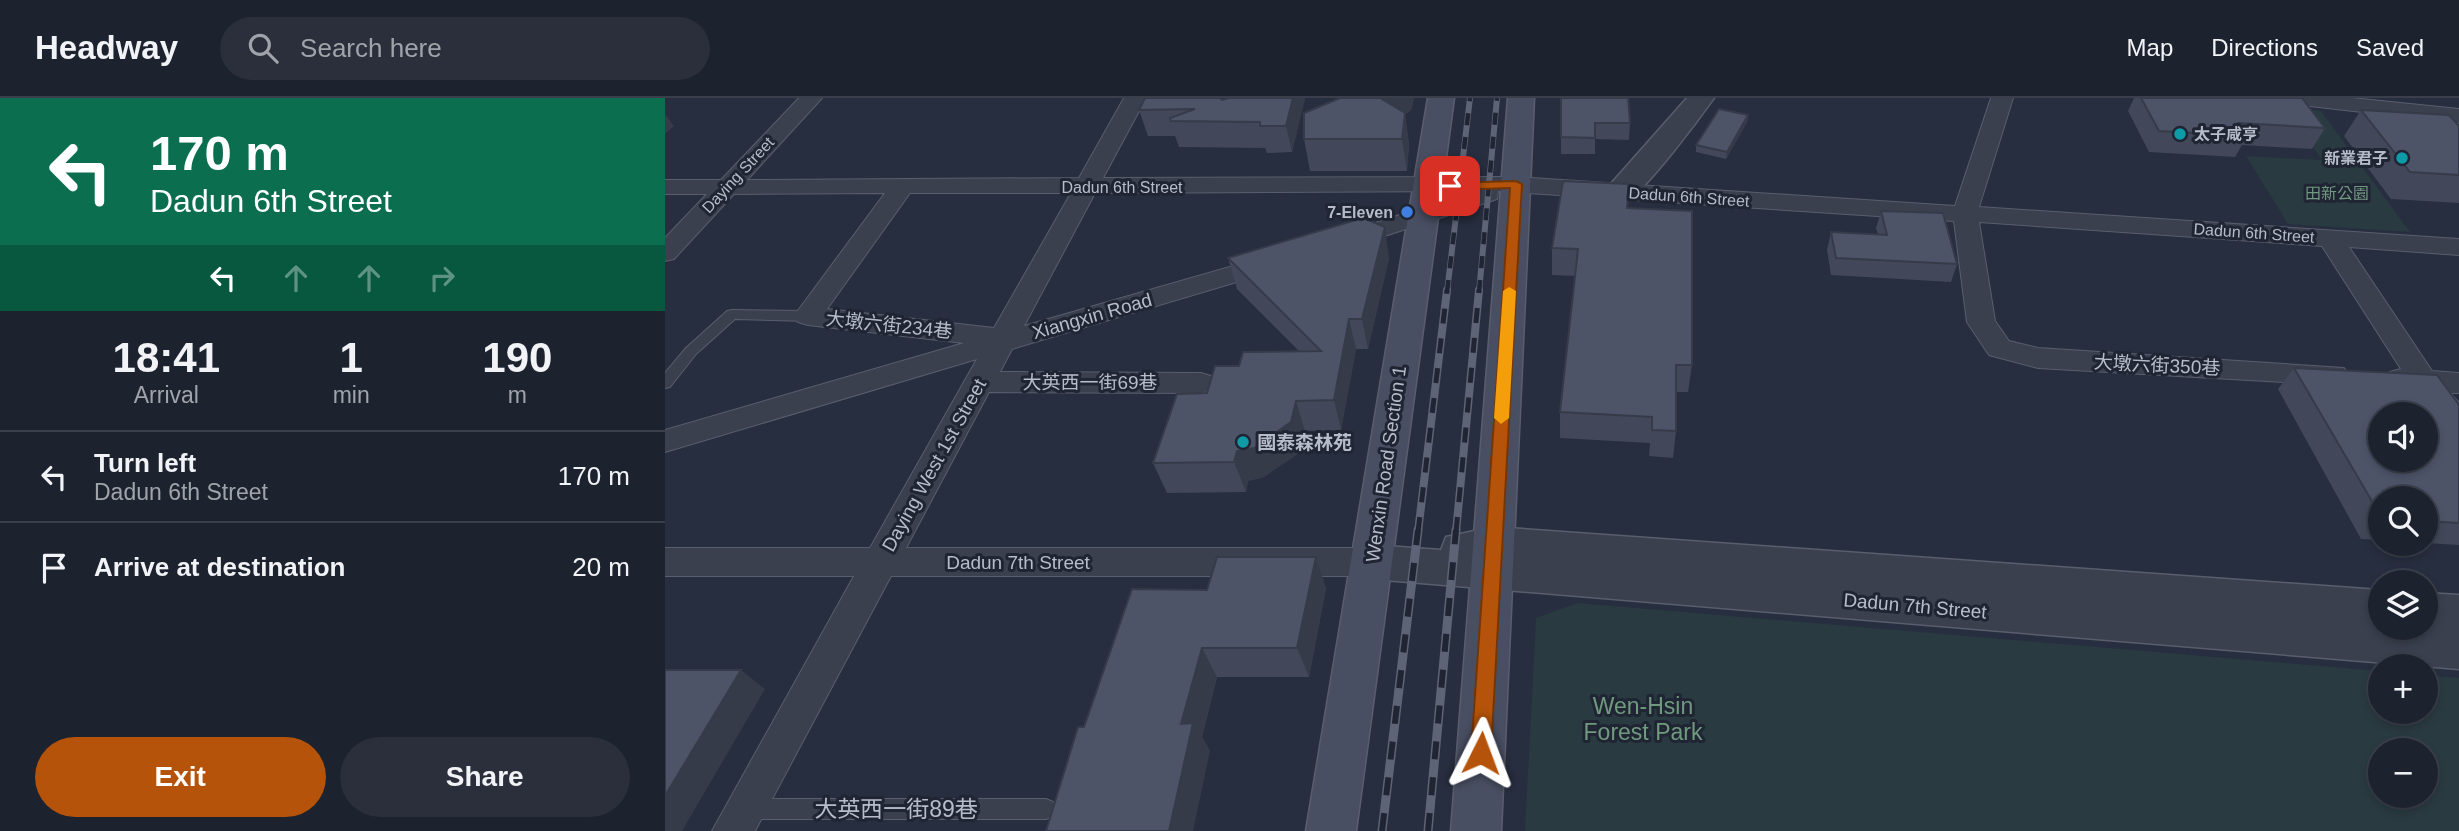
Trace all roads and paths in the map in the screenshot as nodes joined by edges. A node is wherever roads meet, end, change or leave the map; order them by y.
1 (811, 98) edge
2 (1135, 98) edge
3 (1441, 98) edge
4 (1521, 98) edge
5 (1701, 98) edge
6 (2002, 98) edge
7 (2293, 98) edge
8 (2459, 116) edge
9 (1516, 184) junction
10 (665, 187) edge
11 (726, 187) junction
12 (902, 187) junction
13 (1086, 187) junction
14 (1619, 192) junction
15 (1424, 203) junction
16 (1965, 212) junction
17 (2330, 238) junction
18 (2459, 247) edge
19 (665, 253) edge
20 (808, 316) junction
21 (1002, 340) junction
22 (2424, 380) junction
23 (980, 382) junction
24 (665, 383) edge
25 (1201, 383) dead end
26 (2459, 383) edge
27 (2459, 424) edge
28 (665, 441) edge
29 (1493, 558) junction
30 (665, 562) edge
31 (881, 562) junction
32 (1372, 562) junction
33 (2368, 607) edge
34 (2438, 612) edge
35 (2459, 614) edge
36 (2459, 649) edge
37 (1046, 809) dead end
38 (740, 820) edge
39 (1331, 831) edge
40 (1476, 831) edge

1 - 11 street, Daying Street
2 - 13 street, Daying West 1st Street
3 - 15 main road, Wenxin Road Section 1
4 - 9 main road
5 - 14 street
6 - 16 street
7 - 8 street
9 - 14 street, Dadun 6th Street
9 - 15 street, Xiangxin Road
9 - 29 main road
10 - 11 street, Dadun 6th Street
11 - 12 street, Dadun 6th Street
11 - 19 street, Daying Street
12 - 13 street, Dadun 6th Street
12 - 20 street, 大墩六街234巷
13 - 15 street, Dadun 6th Street
13 - 21 street, Daying West 1st Street
14 - 16 street, Dadun 6th Street
15 - 21 street, Xiangxin Road
15 - 32 main road, Wenxin Road Section 1
16 - 17 street, Dadun 6th Street
16 - 22 street, 大墩六街350巷
17 - 18 street, Dadun 6th Street
17 - 22 street
20 - 21 street, 大墩六街234巷
20 - 24 lane
21 - 23 street, Daying West 1st Street
21 - 28 street, Xiangxin Road
22 - 26 street, 大墩六街350巷
22 - 27 street
23 - 25 street, 大英西一街69巷
23 - 31 street, Daying West 1st Street
29 - 32 street, Dadun 7th Street
29 - 33 street, Dadun 7th Street
29 - 36 street, Dadun 7th Street
29 - 40 main road
30 - 31 street, Dadun 7th Street
31 - 32 street, Dadun 7th Street
31 - 38 street, Daying West 1st Street
32 - 39 main road, Wenxin Road Section 1
34 - 35 street
37 - 38 lane, 大英西一街89巷

